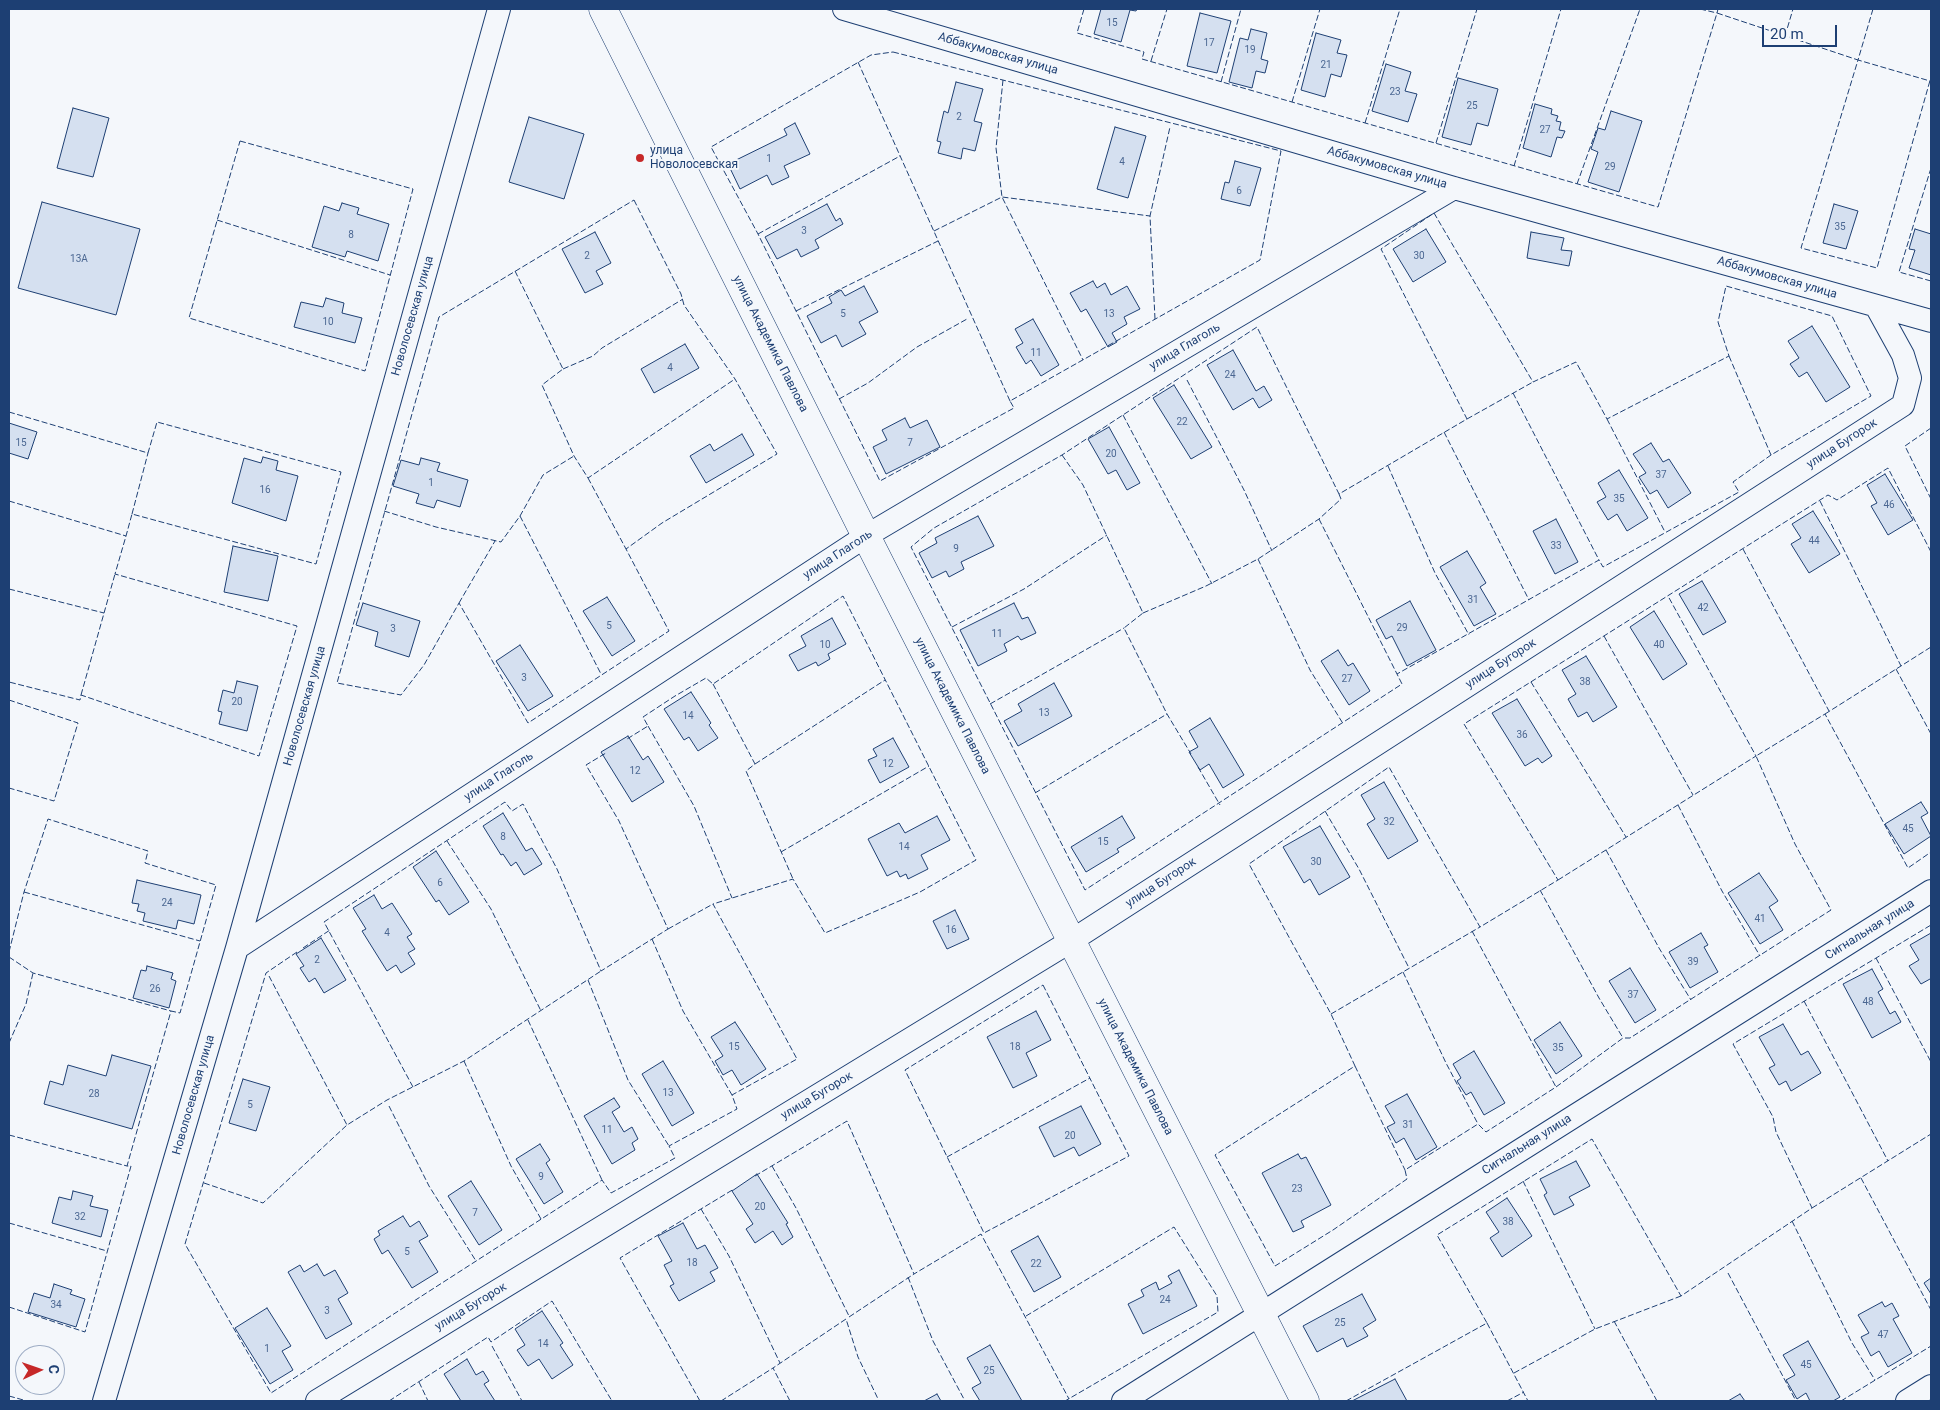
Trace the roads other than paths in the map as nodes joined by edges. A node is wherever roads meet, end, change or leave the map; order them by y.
1 (499, 9) edge
2 (603, 9) edge
3 (844, 9) edge
4 (1454, 188) junction
5 (1876, 306) junction
6 (1931, 320) edge
7 (866, 536) junction
8 (1931, 891) edge
9 (1072, 941) junction
10 (237, 948) junction
11 (1260, 1313) junction
12 (1931, 1386) edge
13 (104, 1401) edge
14 (316, 1401) edge
15 (1123, 1401) edge
16 (1305, 1401) edge
17 (1908, 1401) edge

1 - 10 street, Новолосевская улица
2 - 7 street, улица Академика Павлова
3 - 4 street, Аббакумовская улица
4 - 5 street, Аббакумовская улица
4 - 7 street, улица Глаголь
5 - 6 street, Аббакумовская улица
5 - 9 street, улица Бугорок
7 - 9 street, улица Академика Павлова
7 - 10 street, улица Глаголь
8 - 11 street, Сигнальная улица
9 - 11 street, улица Академика Павлова
9 - 14 street, улица Бугорок
10 - 13 street, Новолосевская улица
11 - 15 street, Сигнальная улица
11 - 16 street, улица Академика Павлова
12 - 17 street

